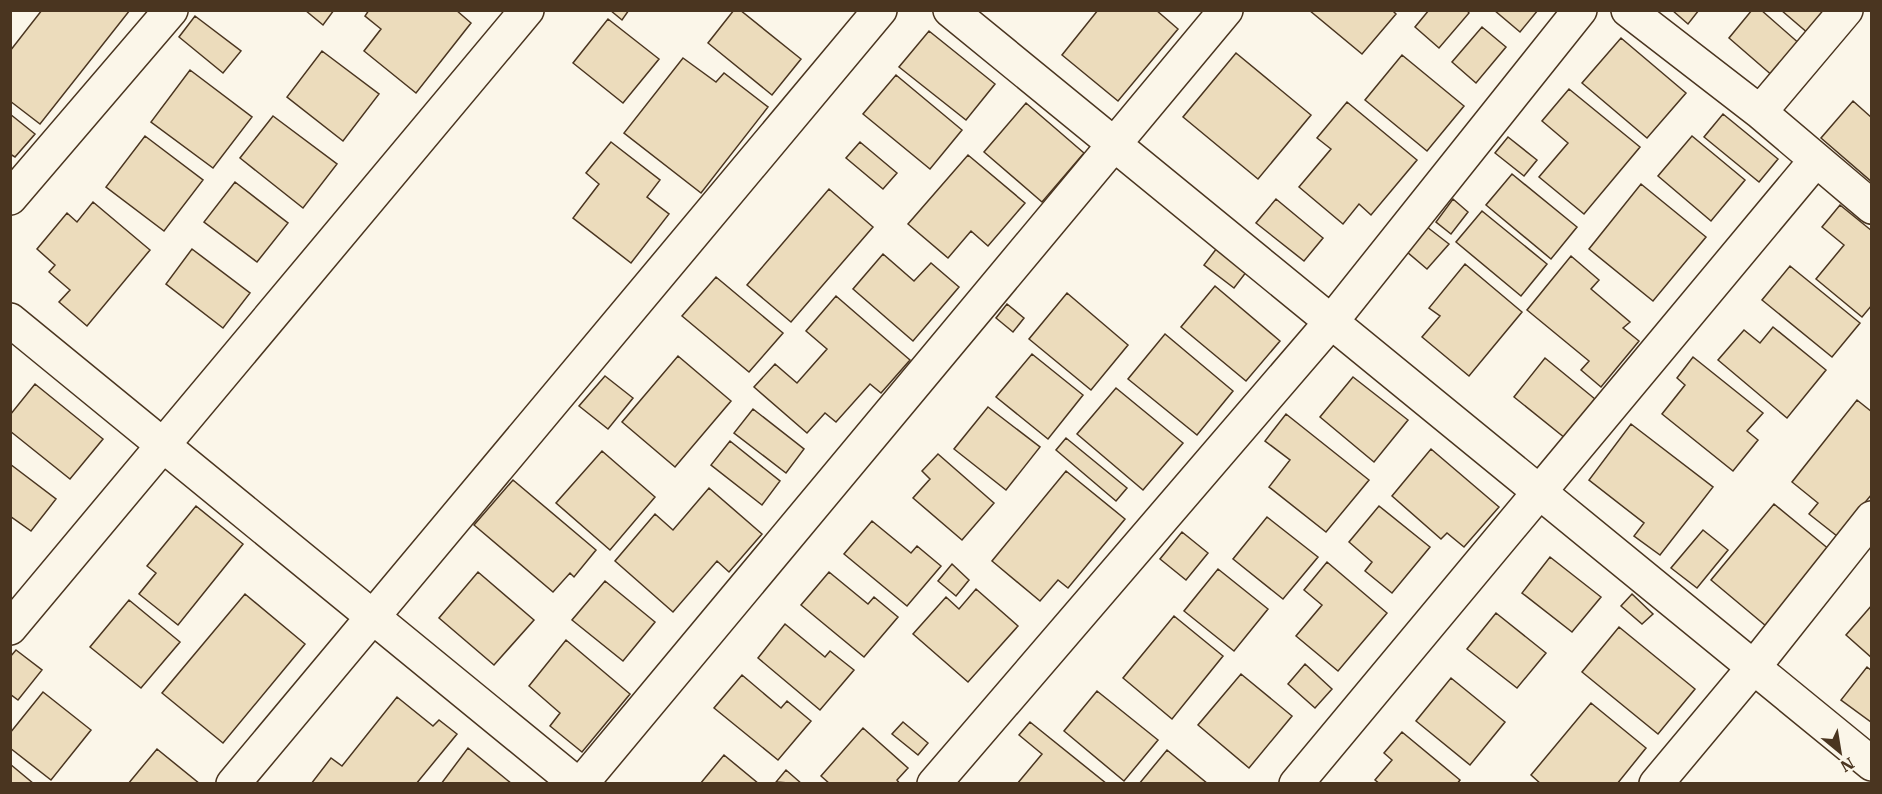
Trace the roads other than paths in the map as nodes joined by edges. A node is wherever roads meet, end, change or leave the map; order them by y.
1 (171, 10) edge
2 (527, 10) edge
3 (880, 10) edge
4 (950, 10) edge
5 (1226, 10) edge
6 (1580, 10) edge
7 (1628, 10) edge
8 (1846, 10) edge
9 (1761, 112) junction
10 (1113, 144) junction
11 (1816, 160) junction
12 (10, 198) edge
13 (1872, 207) edge
14 (10, 320) edge
15 (1331, 322) junction
16 (164, 444) junction
17 (1538, 492) junction
18 (1872, 518) edge
19 (373, 616) junction
20 (10, 628) edge
21 (1753, 668) junction
22 (1872, 764) edge
23 (233, 783) edge
24 (579, 783) edge
25 (934, 783) edge
26 (1296, 783) edge
27 (1656, 783) edge

1 - 12 street
2 - 16 street
3 - 19 street
4 - 10 street
5 - 10 street
6 - 15 street
7 - 9 street
8 - 9 street
9 - 11 street
10 - 15 street
10 - 24 street
11 - 13 street
11 - 17 street
14 - 16 street
15 - 17 street
15 - 25 street
16 - 19 street
16 - 20 street
17 - 21 street
17 - 26 street
18 - 21 street
19 - 23 street
19 - 24 street
21 - 22 street
21 - 27 street

